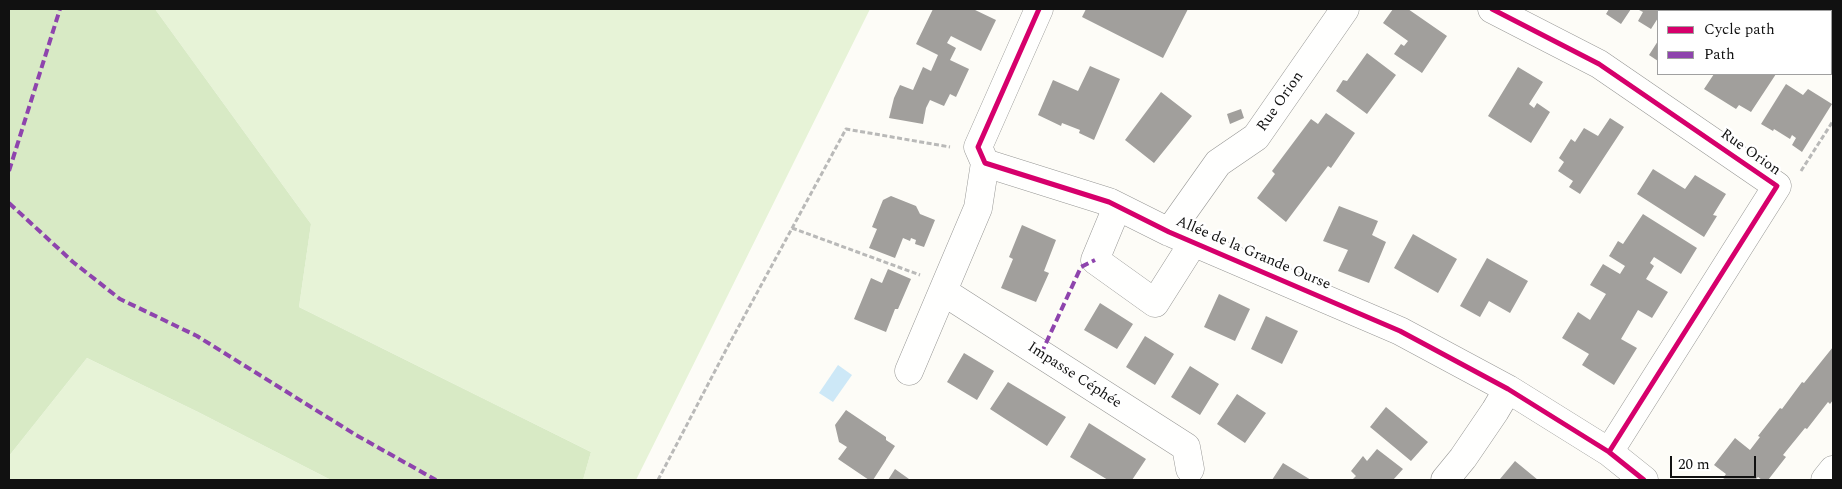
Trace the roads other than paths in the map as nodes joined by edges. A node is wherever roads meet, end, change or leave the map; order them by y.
1 (1039, 9) edge
2 (1346, 9) edge
3 (1492, 9) edge
4 (982, 155) junction
5 (1118, 206) junction
6 (1181, 237) junction
7 (944, 292) junction
8 (909, 371) dead end
9 (1508, 389) junction
10 (1609, 452) junction
11 (1190, 469) dead end
12 (1833, 470) edge
13 (1445, 480) edge
14 (1644, 480) edge
15 (1825, 480) edge

1 - 4 street
2 - 6 street, Rue Orion
3 - 10 street, Rue Orion
4 - 5 street, Allée de la Grande Ourse
4 - 7 street
5 - 6 street, Allée de la Grande Ourse
5 - 6 street, Allée de la Grande Ourse
6 - 9 street, Allée de la Grande Ourse
7 - 8 street
7 - 11 street, Impasse Céphée
9 - 10 street, Allée de la Grande Ourse
9 - 13 street
10 - 14 street, Allée de la Grande Ourse
12 - 15 street

